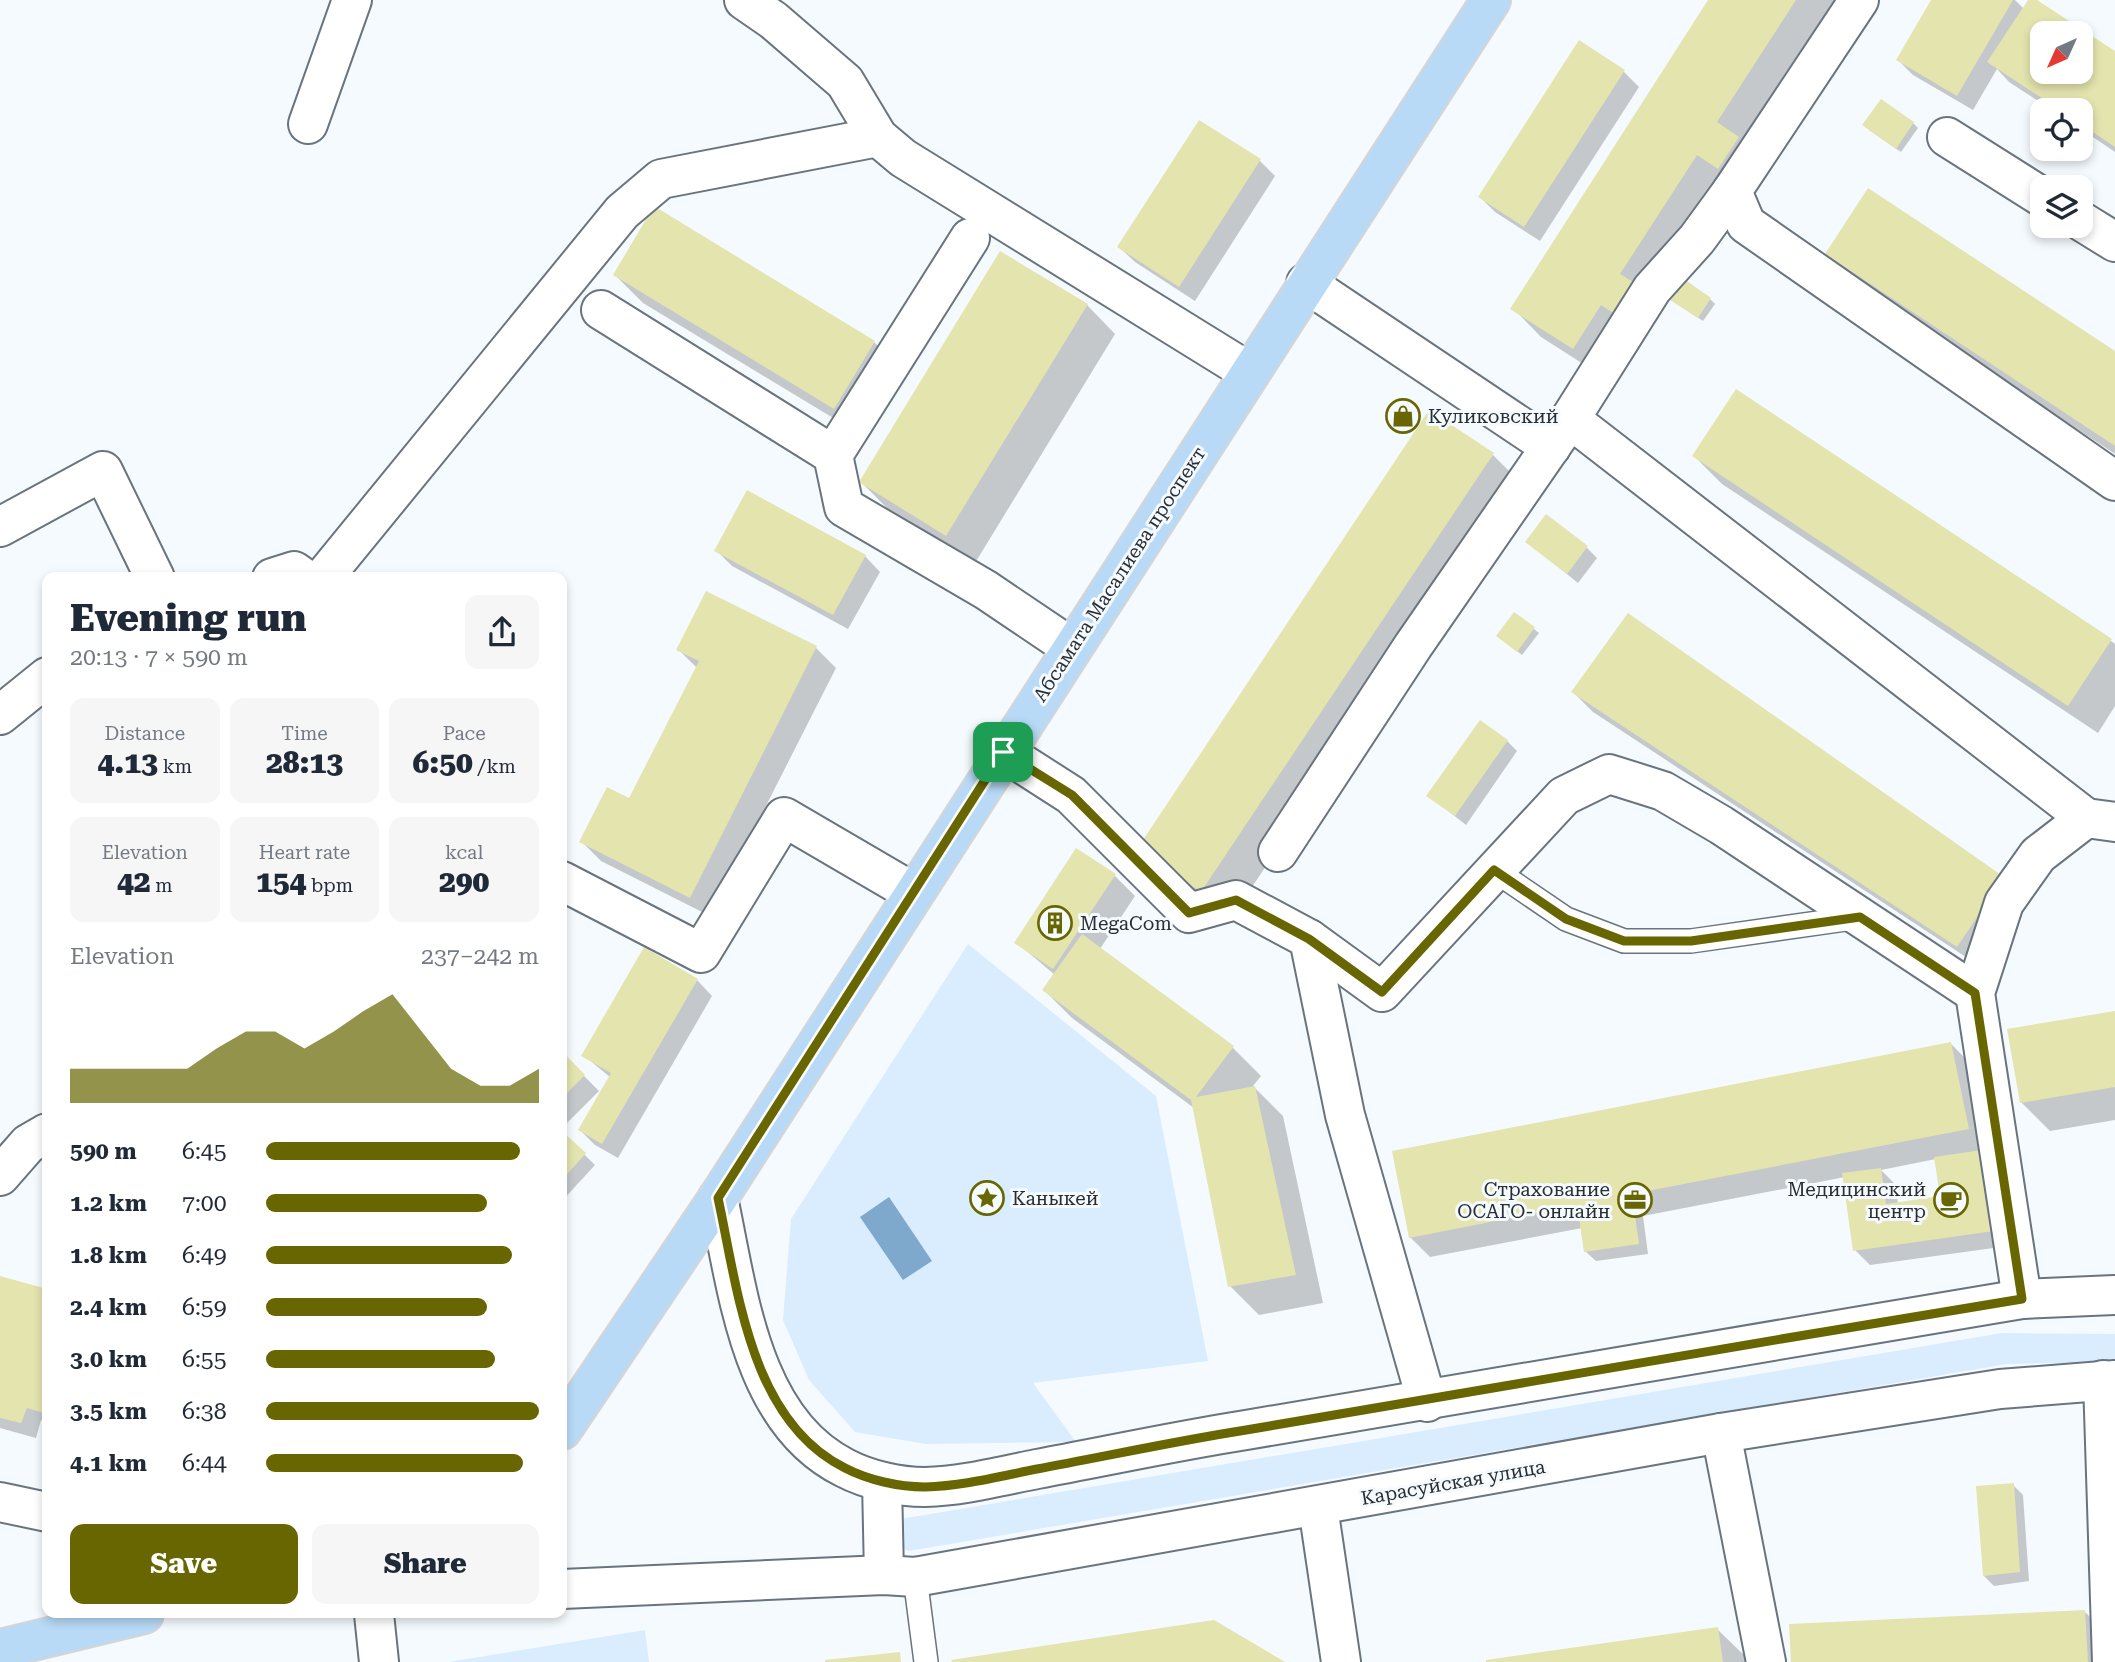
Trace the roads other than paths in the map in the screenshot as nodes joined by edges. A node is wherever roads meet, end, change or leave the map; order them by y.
1 (352, 0) edge
2 (744, 0) edge
3 (1490, 0) edge
4 (1859, 0) edge
5 (308, 124) dead end
6 (878, 137) junction
7 (1947, 137) dead end
8 (2030, 189) edge
9 (1732, 191) junction
10 (2093, 228) edge
11 (970, 238) dead end
12 (2115, 242) edge
13 (1306, 283) junction
14 (601, 310) dead end
15 (1249, 372) junction
16 (1560, 433) junction
17 (833, 455) junction
18 (2115, 481) edge
19 (0, 527) edge
20 (152, 572) edge
21 (328, 572) edge
22 (1072, 648) junction
23 (42, 681) edge
24 (0, 715) edge
25 (1003, 752) junction
26 (2101, 820) edge
27 (1278, 852) dead end
28 (1494, 870) junction
29 (567, 884) edge
30 (914, 894) junction
31 (1860, 917) junction
32 (1309, 939) junction
33 (1975, 993) junction
34 (42, 1136) edge
35 (0, 1176) edge
36 (718, 1198) junction
37 (2115, 1295) edge
38 (2022, 1299) junction
39 (2109, 1380) edge
40 (1427, 1402) junction
41 (567, 1423) edge
42 (1721, 1433) junction
43 (883, 1482) junction
44 (0, 1502) edge
45 (1318, 1507) junction
46 (42, 1511) edge
47 (900, 1576) junction
48 (567, 1589) edge
49 (131, 1618) edge
50 (374, 1618) edge
51 (17, 1652) edge
52 (379, 1662) edge
53 (926, 1662) edge
54 (1341, 1662) edge
55 (1766, 1662) edge
56 (2112, 1662) edge

1 - 5 street
2 - 6 street
3 - 13 main road, Абсамата Масалиева проспект
4 - 9 street
6 - 15 street
6 - 21 street
7 - 8 street
9 - 16 street
9 - 18 street
10 - 12 street
11 - 17 street
13 - 15 main road, Абсамата Масалиева проспект
13 - 16 street
14 - 17 street
15 - 22 main road, Абсамата Масалиева проспект
16 - 26 street
16 - 27 street
17 - 22 street
19 - 20 street
22 - 25 main road, Абсамата Масалиева проспект
23 - 24 street
25 - 30 main road, Абсамата Масалиева проспект
25 - 32 street
26 - 33 street
28 - 31 lane
28 - 31 street
28 - 32 street
29 - 30 street
30 - 36 main road, Абсамата Масалиева проспект
31 - 33 street
32 - 40 street
33 - 38 street
34 - 35 street
36 - 41 main road, Абсамата Масалиева проспект
36 - 43 street
37 - 38 street
38 - 40 street
39 - 42 street, Карасуйская улица
39 - 56 street
40 - 43 street
42 - 45 street, Карасуйская улица
42 - 55 street
43 - 47 street
44 - 46 street
45 - 47 street, Карасуйская улица
45 - 54 street
47 - 48 street, Карасуйская улица
47 - 53 lane
49 - 51 main road
50 - 52 street

